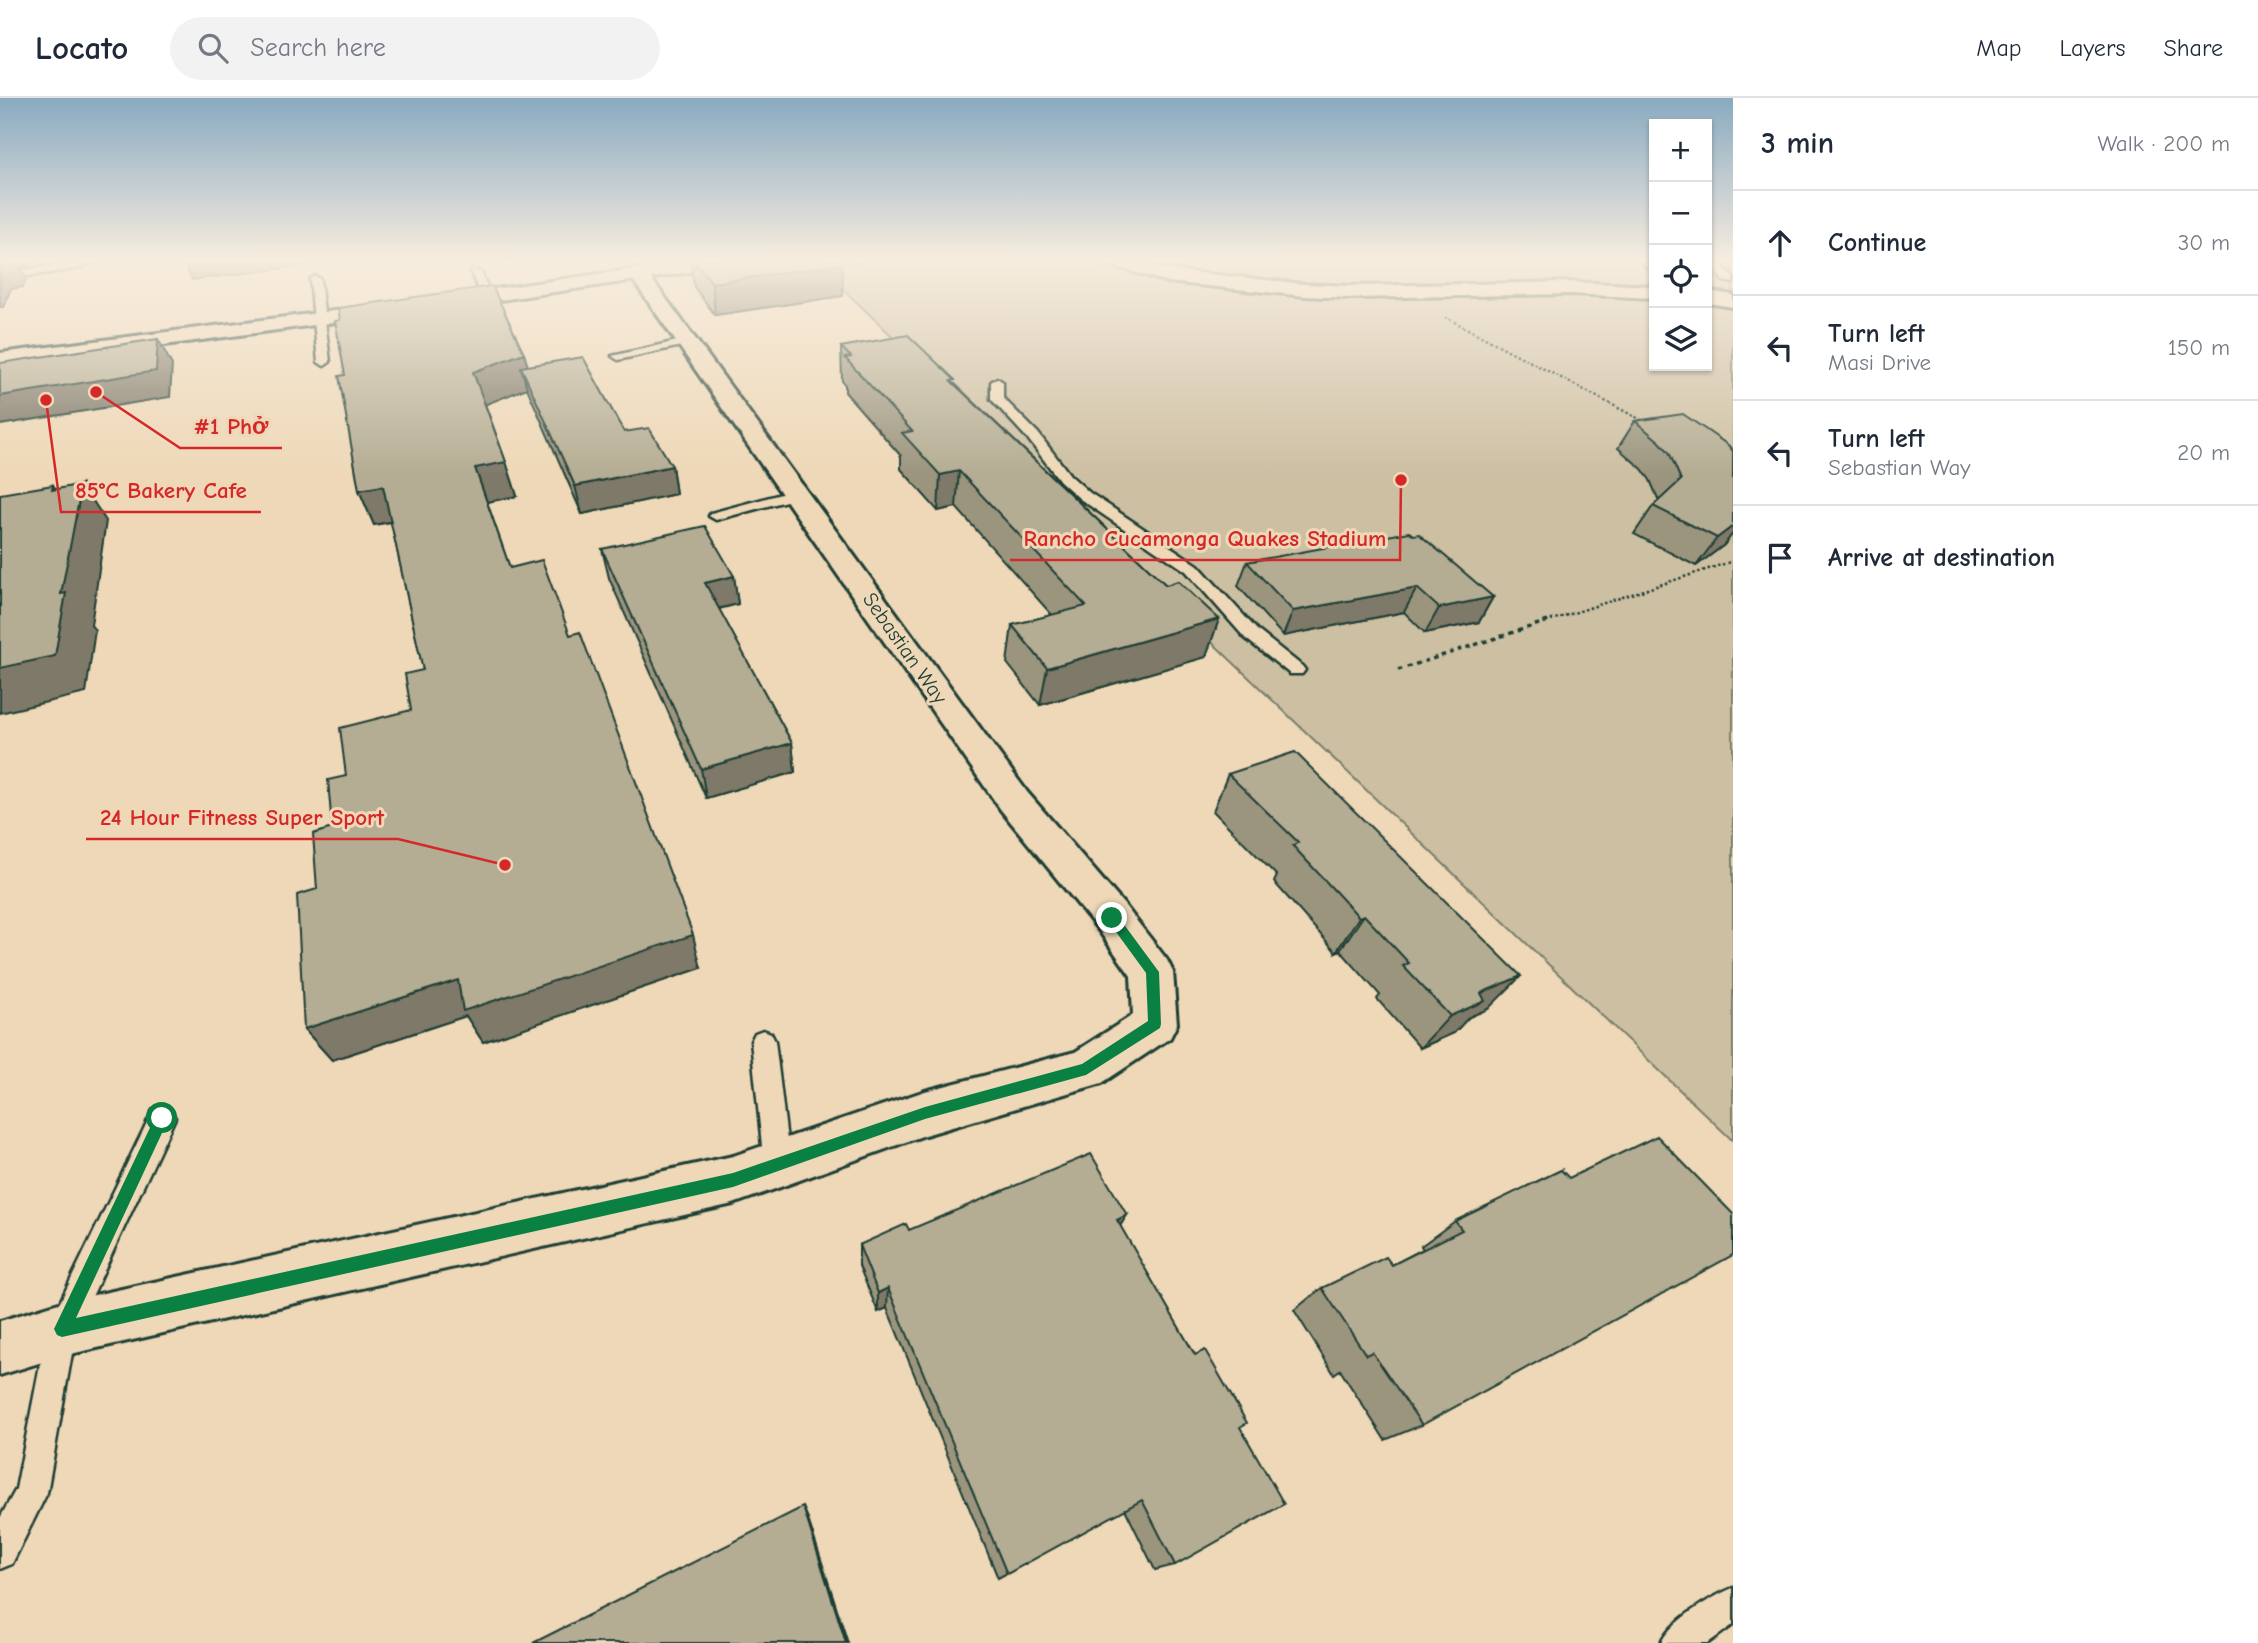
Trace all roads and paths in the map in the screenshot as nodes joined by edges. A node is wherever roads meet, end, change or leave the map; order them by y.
1 (220, 331) edge
2 (320, 331) edge
3 (678, 331) edge
4 (1471, 331) edge
5 (686, 342) junction
6 (618, 356) dead end
7 (0, 360) edge
8 (324, 362) dead end
9 (997, 382) dead end
10 (1648, 424) edge
11 (796, 494) junction
12 (716, 516) dead end
13 (1733, 561) edge
14 (1296, 670) dead end
15 (1398, 670) dead end
16 (763, 1041) dead end
17 (162, 1118) dead end
18 (777, 1165) junction
19 (62, 1329) junction
20 (0, 1348) edge
21 (0, 1552) edge
22 (1733, 1605) edge
23 (1678, 1643) edge

1 - 7 street
2 - 8 lane
3 - 5 street, Sebastian Way
4 - 10 path
5 - 6 lane
5 - 11 street, Sebastian Way
9 - 14 lane
11 - 12 lane
11 - 18 street, Sebastian Way
13 - 15 path
16 - 18 lane
17 - 19 lane
18 - 19 street
19 - 20 street
19 - 21 lane
22 - 23 lane

